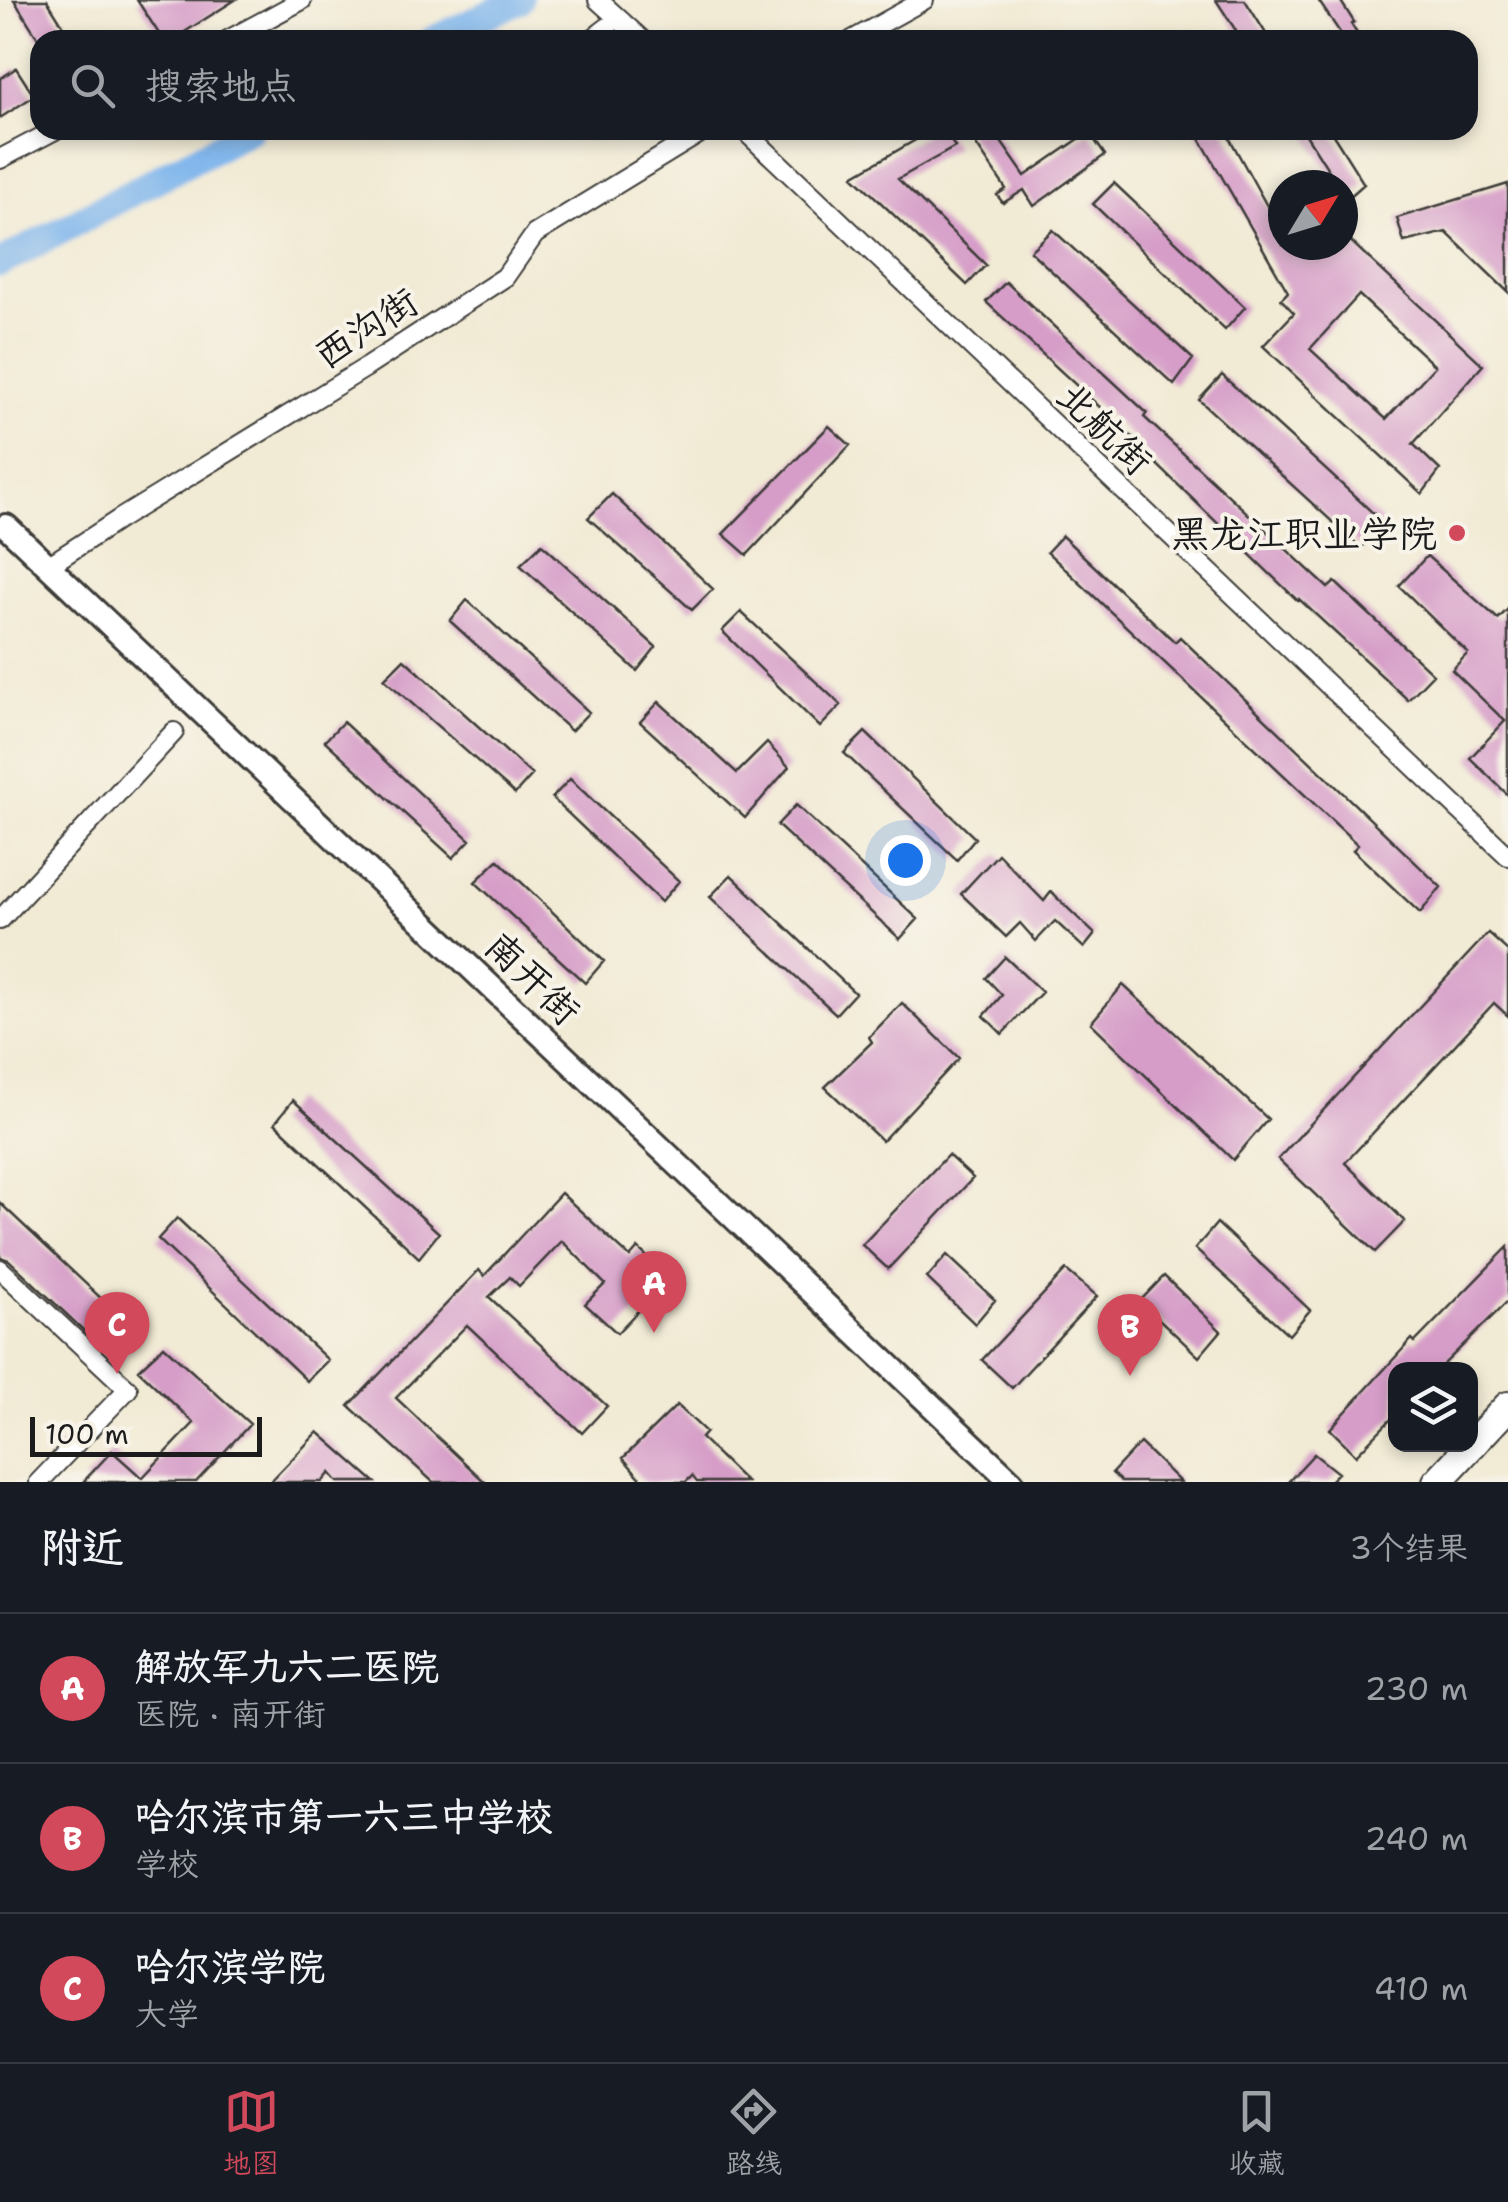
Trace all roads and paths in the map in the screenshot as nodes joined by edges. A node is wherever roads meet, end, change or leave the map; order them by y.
1 (302, 0) edge
2 (598, 0) edge
3 (924, 0) edge
4 (608, 27) dead end
5 (246, 30) edge
6 (604, 30) edge
7 (631, 30) edge
8 (870, 30) edge
9 (35, 140) edge
10 (689, 140) edge
11 (755, 140) edge
12 (0, 158) edge
13 (3, 522) edge
14 (48, 566) junction
15 (174, 732) dead end
16 (1508, 856) edge
17 (0, 920) edge
18 (0, 1270) edge
19 (1508, 1406) edge
20 (39, 1482) edge
21 (1012, 1482) edge
22 (1437, 1482) edge

1 - 5 street
2 - 7 street
3 - 8 street
4 - 6 street
9 - 12 street
10 - 14 street, 西沟街
11 - 16 street, 北航街
13 - 14 main road, 南开街
14 - 21 main road, 南开街
15 - 17 street
18 - 20 street
19 - 22 highway

